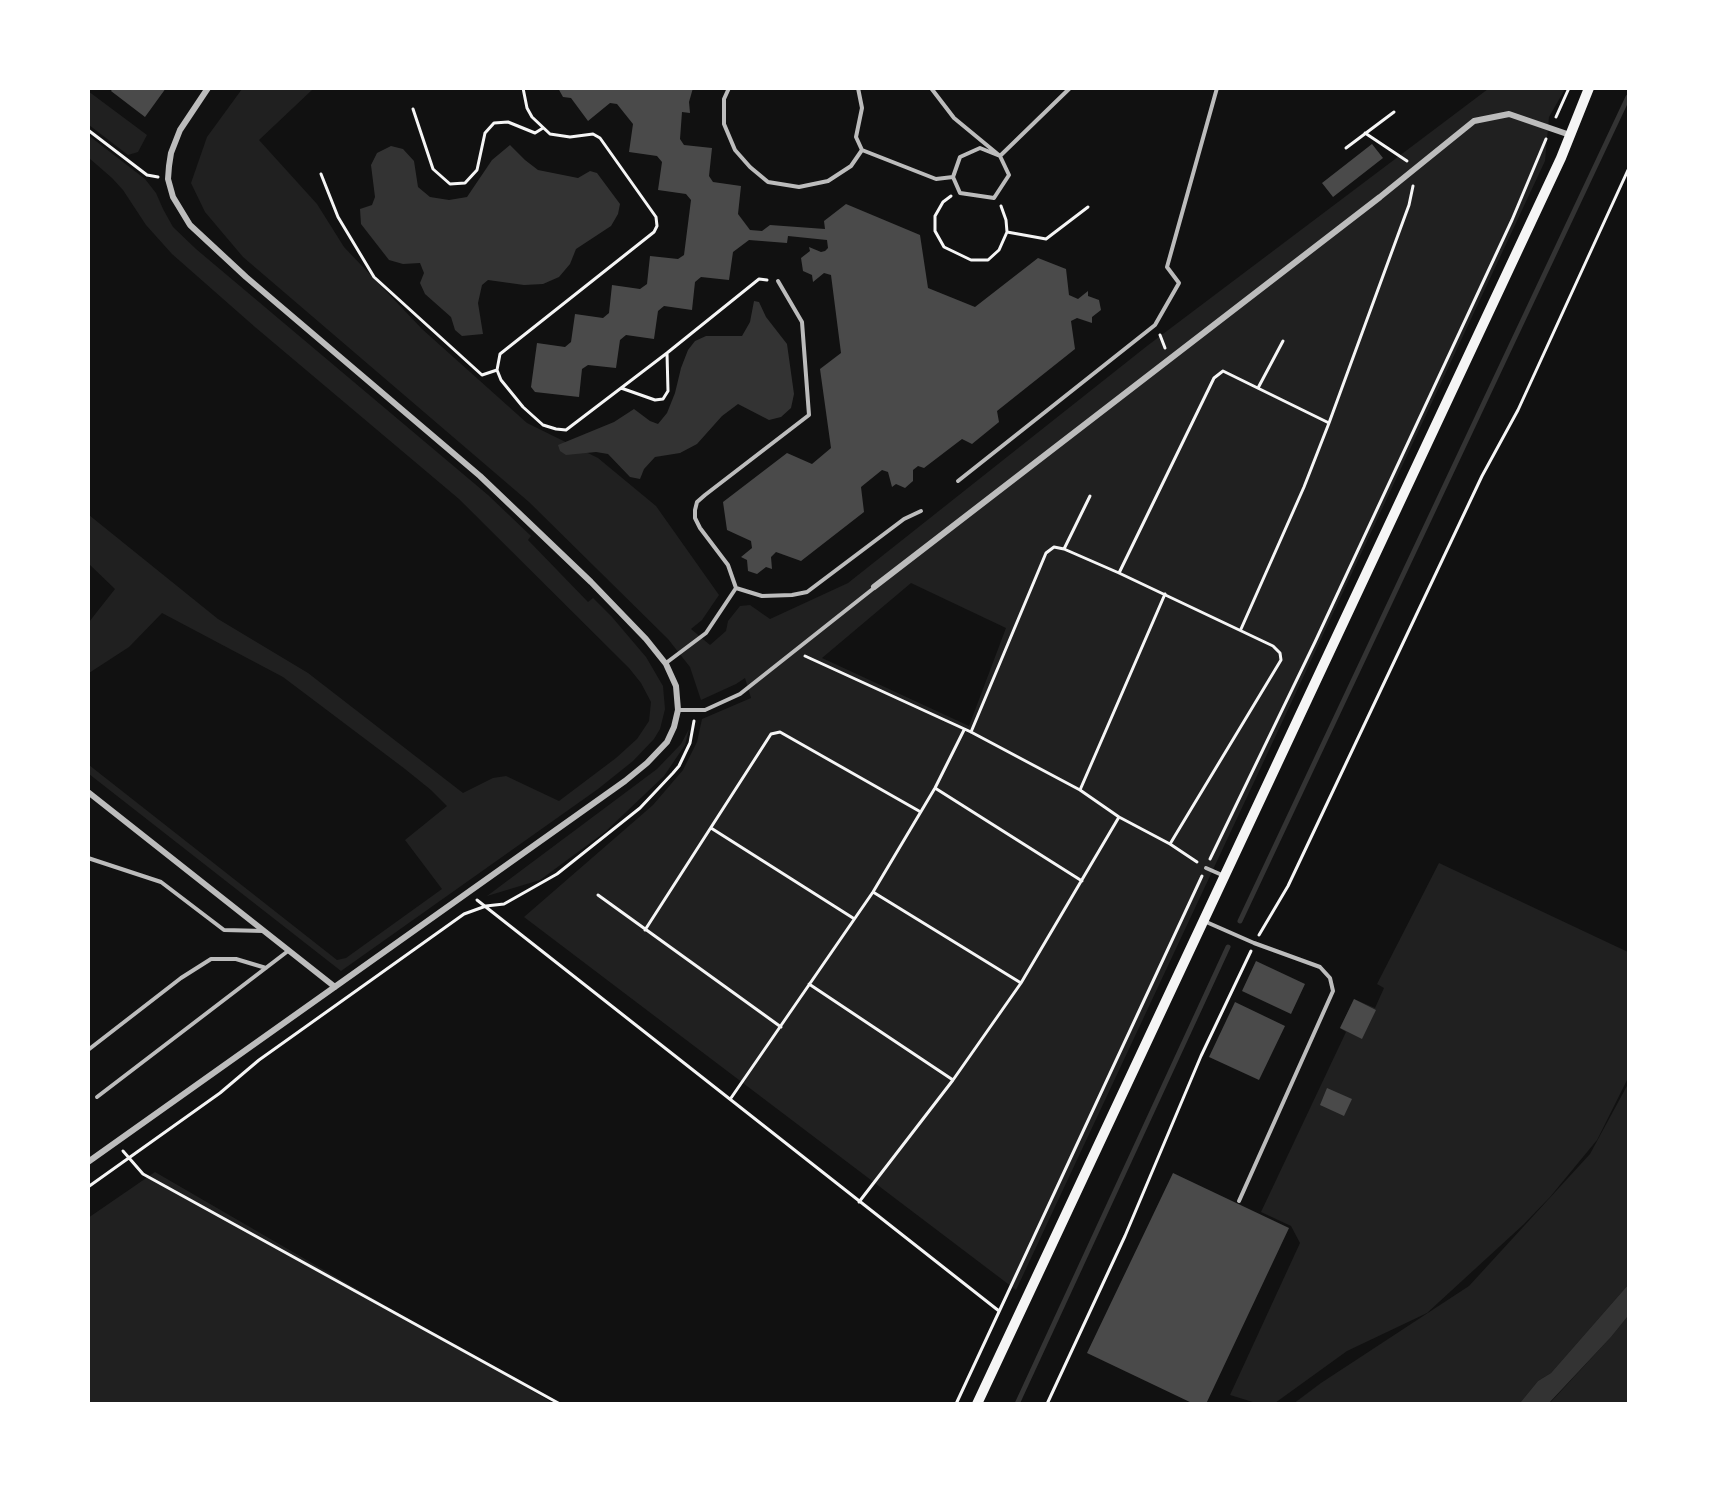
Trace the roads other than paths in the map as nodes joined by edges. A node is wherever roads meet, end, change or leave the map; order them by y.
1 (208, 88) edge
2 (729, 88) edge
3 (858, 88) edge
4 (931, 88) edge
5 (1070, 88) edge
6 (1217, 88) edge
7 (1589, 88) edge
8 (1570, 135) junction
9 (862, 150) junction
10 (1000, 156) junction
11 (953, 177) junction
12 (778, 281) road end
13 (958, 481) dead end
14 (921, 511) dead end
15 (874, 587) joint
16 (736, 588) junction
17 (666, 664) junction
18 (678, 710) junction
19 (88, 792) edge
20 (88, 858) edge
21 (1206, 868) road end
22 (1225, 876) junction
23 (1203, 921) junction
24 (265, 932) junction
25 (288, 951) junction
26 (267, 968) junction
27 (335, 987) junction
28 (88, 1050) edge
29 (97, 1097) dead end
30 (88, 1162) edge
31 (1239, 1201) dead end
32 (977, 1404) edge

1 - 17 street
2 - 9 lane
3 - 9 lane
4 - 10 lane
5 - 10 lane
6 - 13 lane
7 - 8 main road
8 - 15 street
8 - 22 main road
9 - 11 lane
10 - 11 lane
10 - 11 lane
12 - 16 lane
14 - 16 lane
15 - 18 lane
16 - 17 lane
17 - 18 street
18 - 27 street
19 - 24 street
20 - 24 lane
21 - 22 lane
22 - 23 main road
23 - 31 lane
23 - 32 main road
24 - 25 street
25 - 26 lane
25 - 27 street
26 - 28 lane
26 - 29 lane
27 - 30 street

